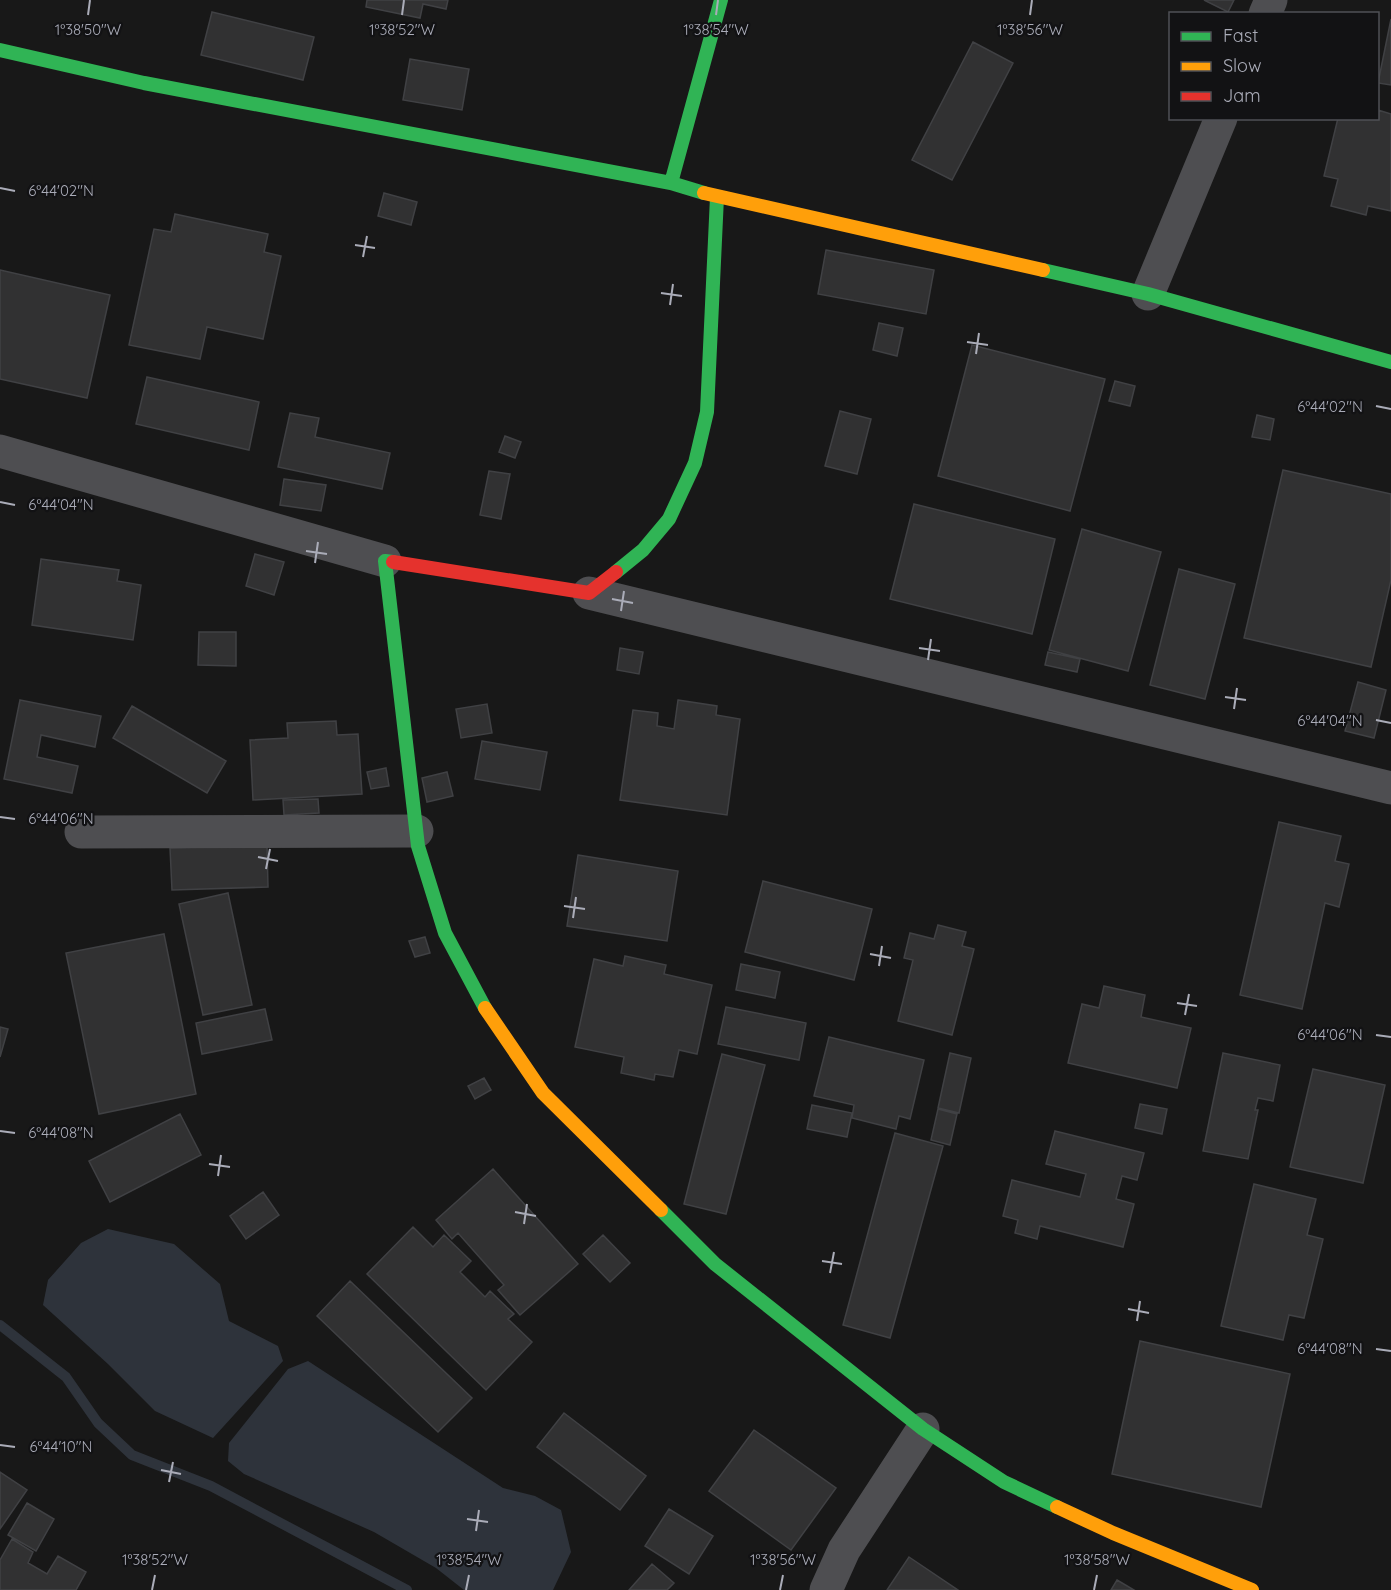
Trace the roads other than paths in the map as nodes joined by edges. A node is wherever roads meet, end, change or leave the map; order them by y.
1 (722, 0) edge
2 (0, 50) edge
3 (1220, 120) edge
4 (671, 183) junction
5 (717, 197) junction
6 (1148, 294) junction
7 (1391, 362) edge
8 (0, 451) edge
9 (385, 561) junction
10 (589, 593) junction
11 (1391, 788) edge
12 (417, 831) junction
13 (81, 832) dead end
14 (923, 1429) junction
15 (825, 1590) edge
16 (1252, 1590) edge

1 - 4 street
2 - 4 street
3 - 6 street
4 - 5 street
5 - 6 street
5 - 10 street
6 - 7 street
8 - 9 street
9 - 10 street
9 - 12 street
10 - 11 street
12 - 13 street
12 - 14 street
14 - 15 street
14 - 16 street

